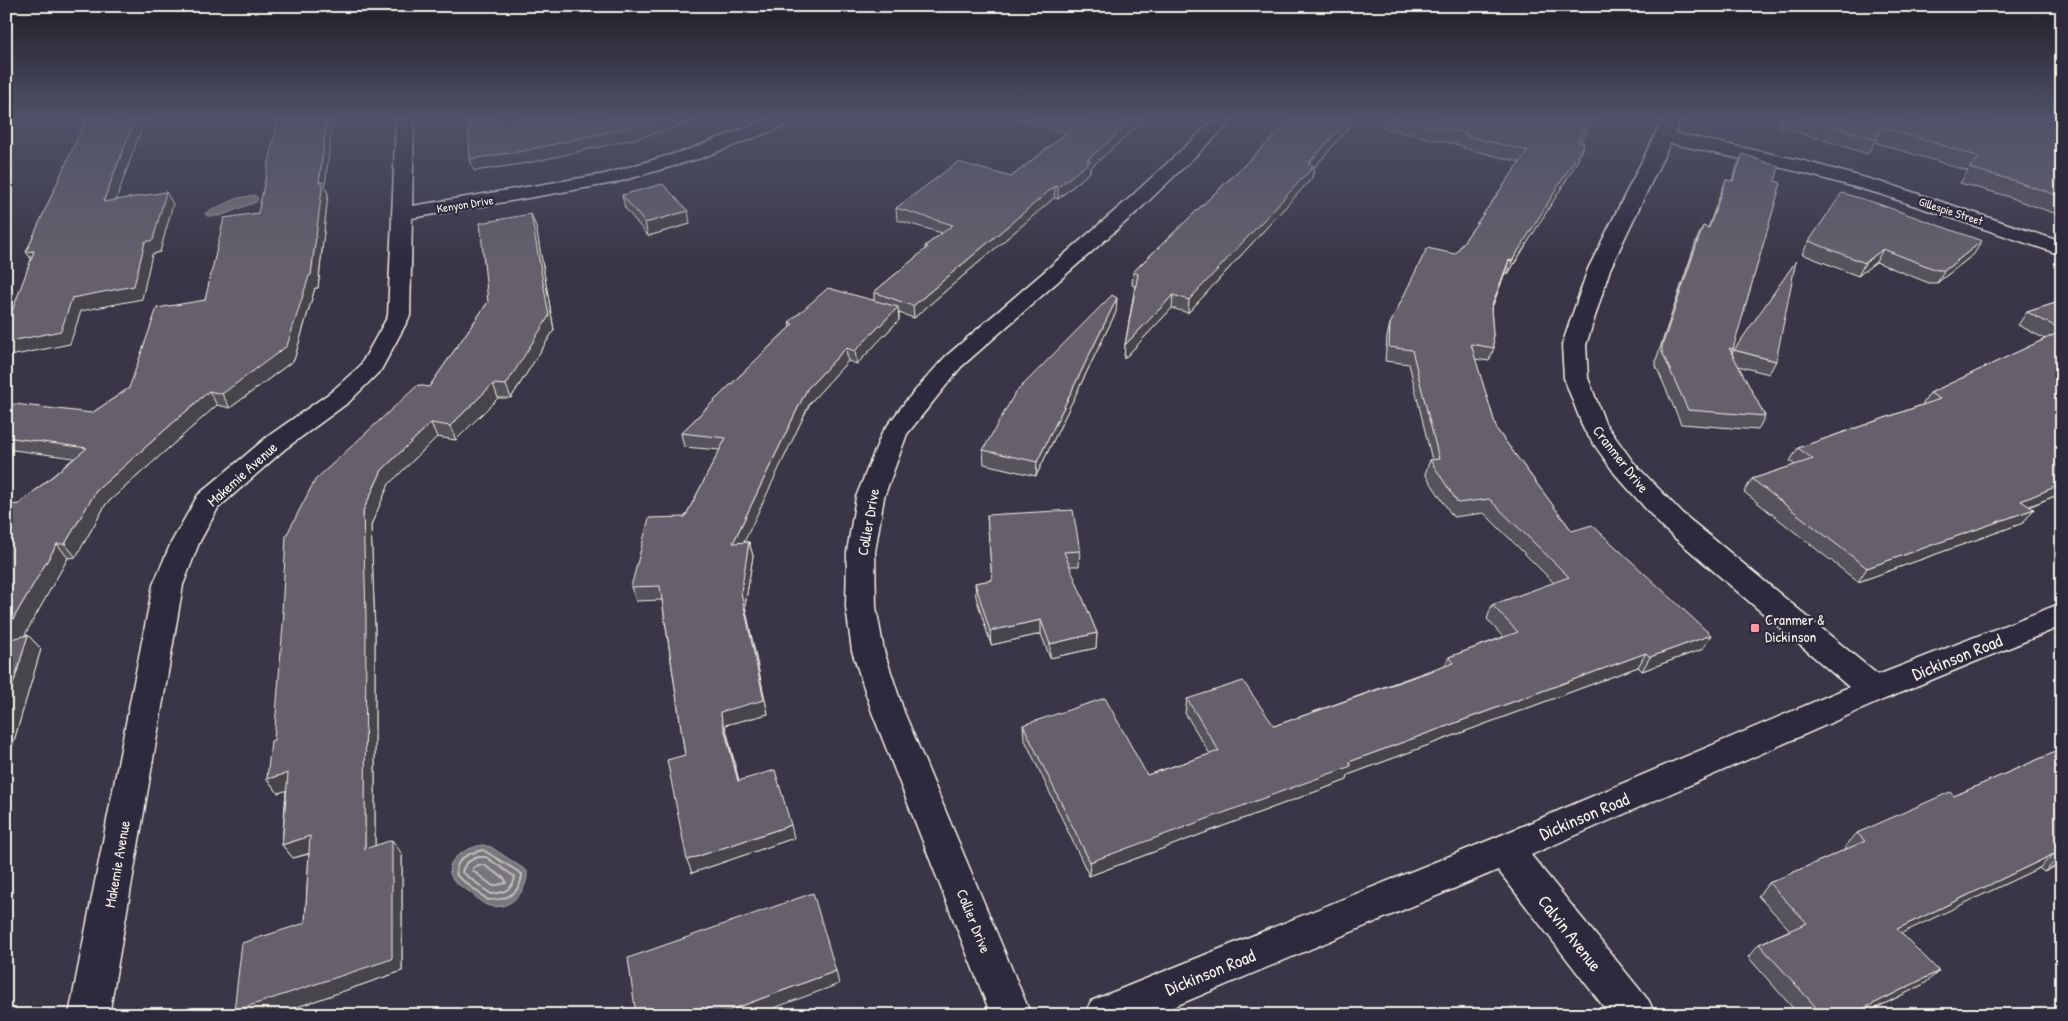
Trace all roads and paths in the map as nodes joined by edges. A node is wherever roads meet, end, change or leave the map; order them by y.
1 (404, 167) edge
2 (648, 167) edge
3 (1175, 167) edge
4 (1649, 167) edge
5 (1803, 167) edge
6 (403, 214) junction
7 (2062, 249) edge
8 (2062, 614) edge
9 (1874, 690) junction
10 (1505, 850) junction
11 (89, 1015) edge
12 (1011, 1015) edge
13 (1106, 1015) edge
14 (1635, 1015) edge

1 - 6 street, Makemie Avenue
2 - 6 street, Kenyon Drive
3 - 12 street, Collier Drive
4 - 9 street, Cranmer Drive
5 - 7 street, Gillespie Street
6 - 11 street, Makemie Avenue
8 - 9 street, Dickinson Road
9 - 10 street, Dickinson Road
10 - 13 street, Dickinson Road
10 - 14 street, Calvin Avenue

